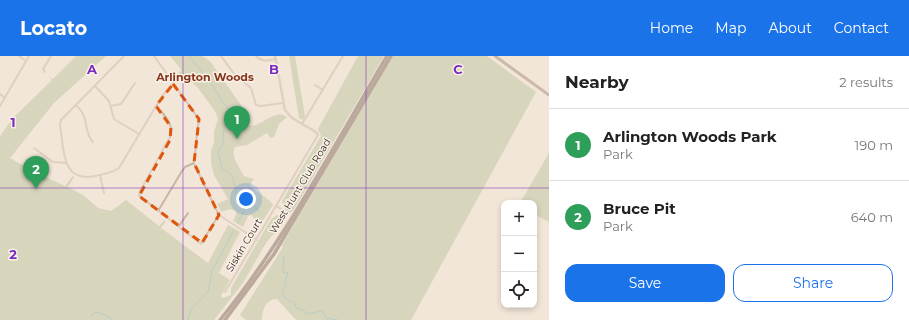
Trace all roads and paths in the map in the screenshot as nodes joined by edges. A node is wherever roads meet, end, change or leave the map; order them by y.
1 (19, 56) edge
2 (29, 56) edge
3 (51, 56) edge
4 (124, 56) edge
5 (154, 56) edge
6 (221, 56) edge
7 (256, 56) edge
8 (343, 56) edge
9 (387, 56) edge
10 (392, 56) edge
11 (496, 56) edge
12 (275, 58) edge
13 (26, 61) junction
14 (45, 72) dead end
15 (135, 83) dead end
16 (173, 84) junction
17 (315, 85) dead end
18 (94, 86) junction
19 (323, 90) junction
20 (0, 94) edge
21 (549, 95) edge
22 (5, 98) junction
23 (282, 103) junction
24 (76, 105) junction
25 (0, 106) edge
26 (111, 106) junction
27 (156, 106) junction
28 (302, 124) junction
29 (139, 134) junction
30 (318, 135) joint
31 (93, 142) dead end
32 (34, 148) dead end
33 (66, 163) junction
34 (194, 163) junction
35 (100, 175) junction
36 (104, 194) dead end
37 (277, 206) junction
38 (282, 210) dead end
39 (158, 211) junction
40 (188, 213) dead end
41 (219, 215) junction
42 (179, 226) junction
43 (257, 240) junction
44 (225, 292) dead end
45 (220, 320) edge
46 (225, 320) edge

1 - 13 street
2 - 13 street
3 - 14 street
4 - 18 street
5 - 16 street
6 - 23 street
7 - 12 street
8 - 19 street
9 - 45 main road, West Hunt Club Road
10 - 46 main road, West Hunt Club Road
11 - 21 main road
12 - 23 street
13 - 22 street
15 - 26 street
16 - 27 street
16 - 34 street
17 - 19 street
18 - 24 street
18 - 26 street
19 - 28 street
20 - 22 street
22 - 25 street
23 - 28 street
24 - 31 street
24 - 33 street
26 - 29 street
27 - 29 street
27 - 39 street
28 - 30 street
29 - 35 street
30 - 37 street, Siskin Court
32 - 33 street
33 - 35 street
34 - 39 street
34 - 41 street
35 - 36 street
37 - 38 street
37 - 43 street, Siskin Court
39 - 42 street
40 - 42 street
41 - 42 street
41 - 43 street
43 - 44 street, Siskin Court

